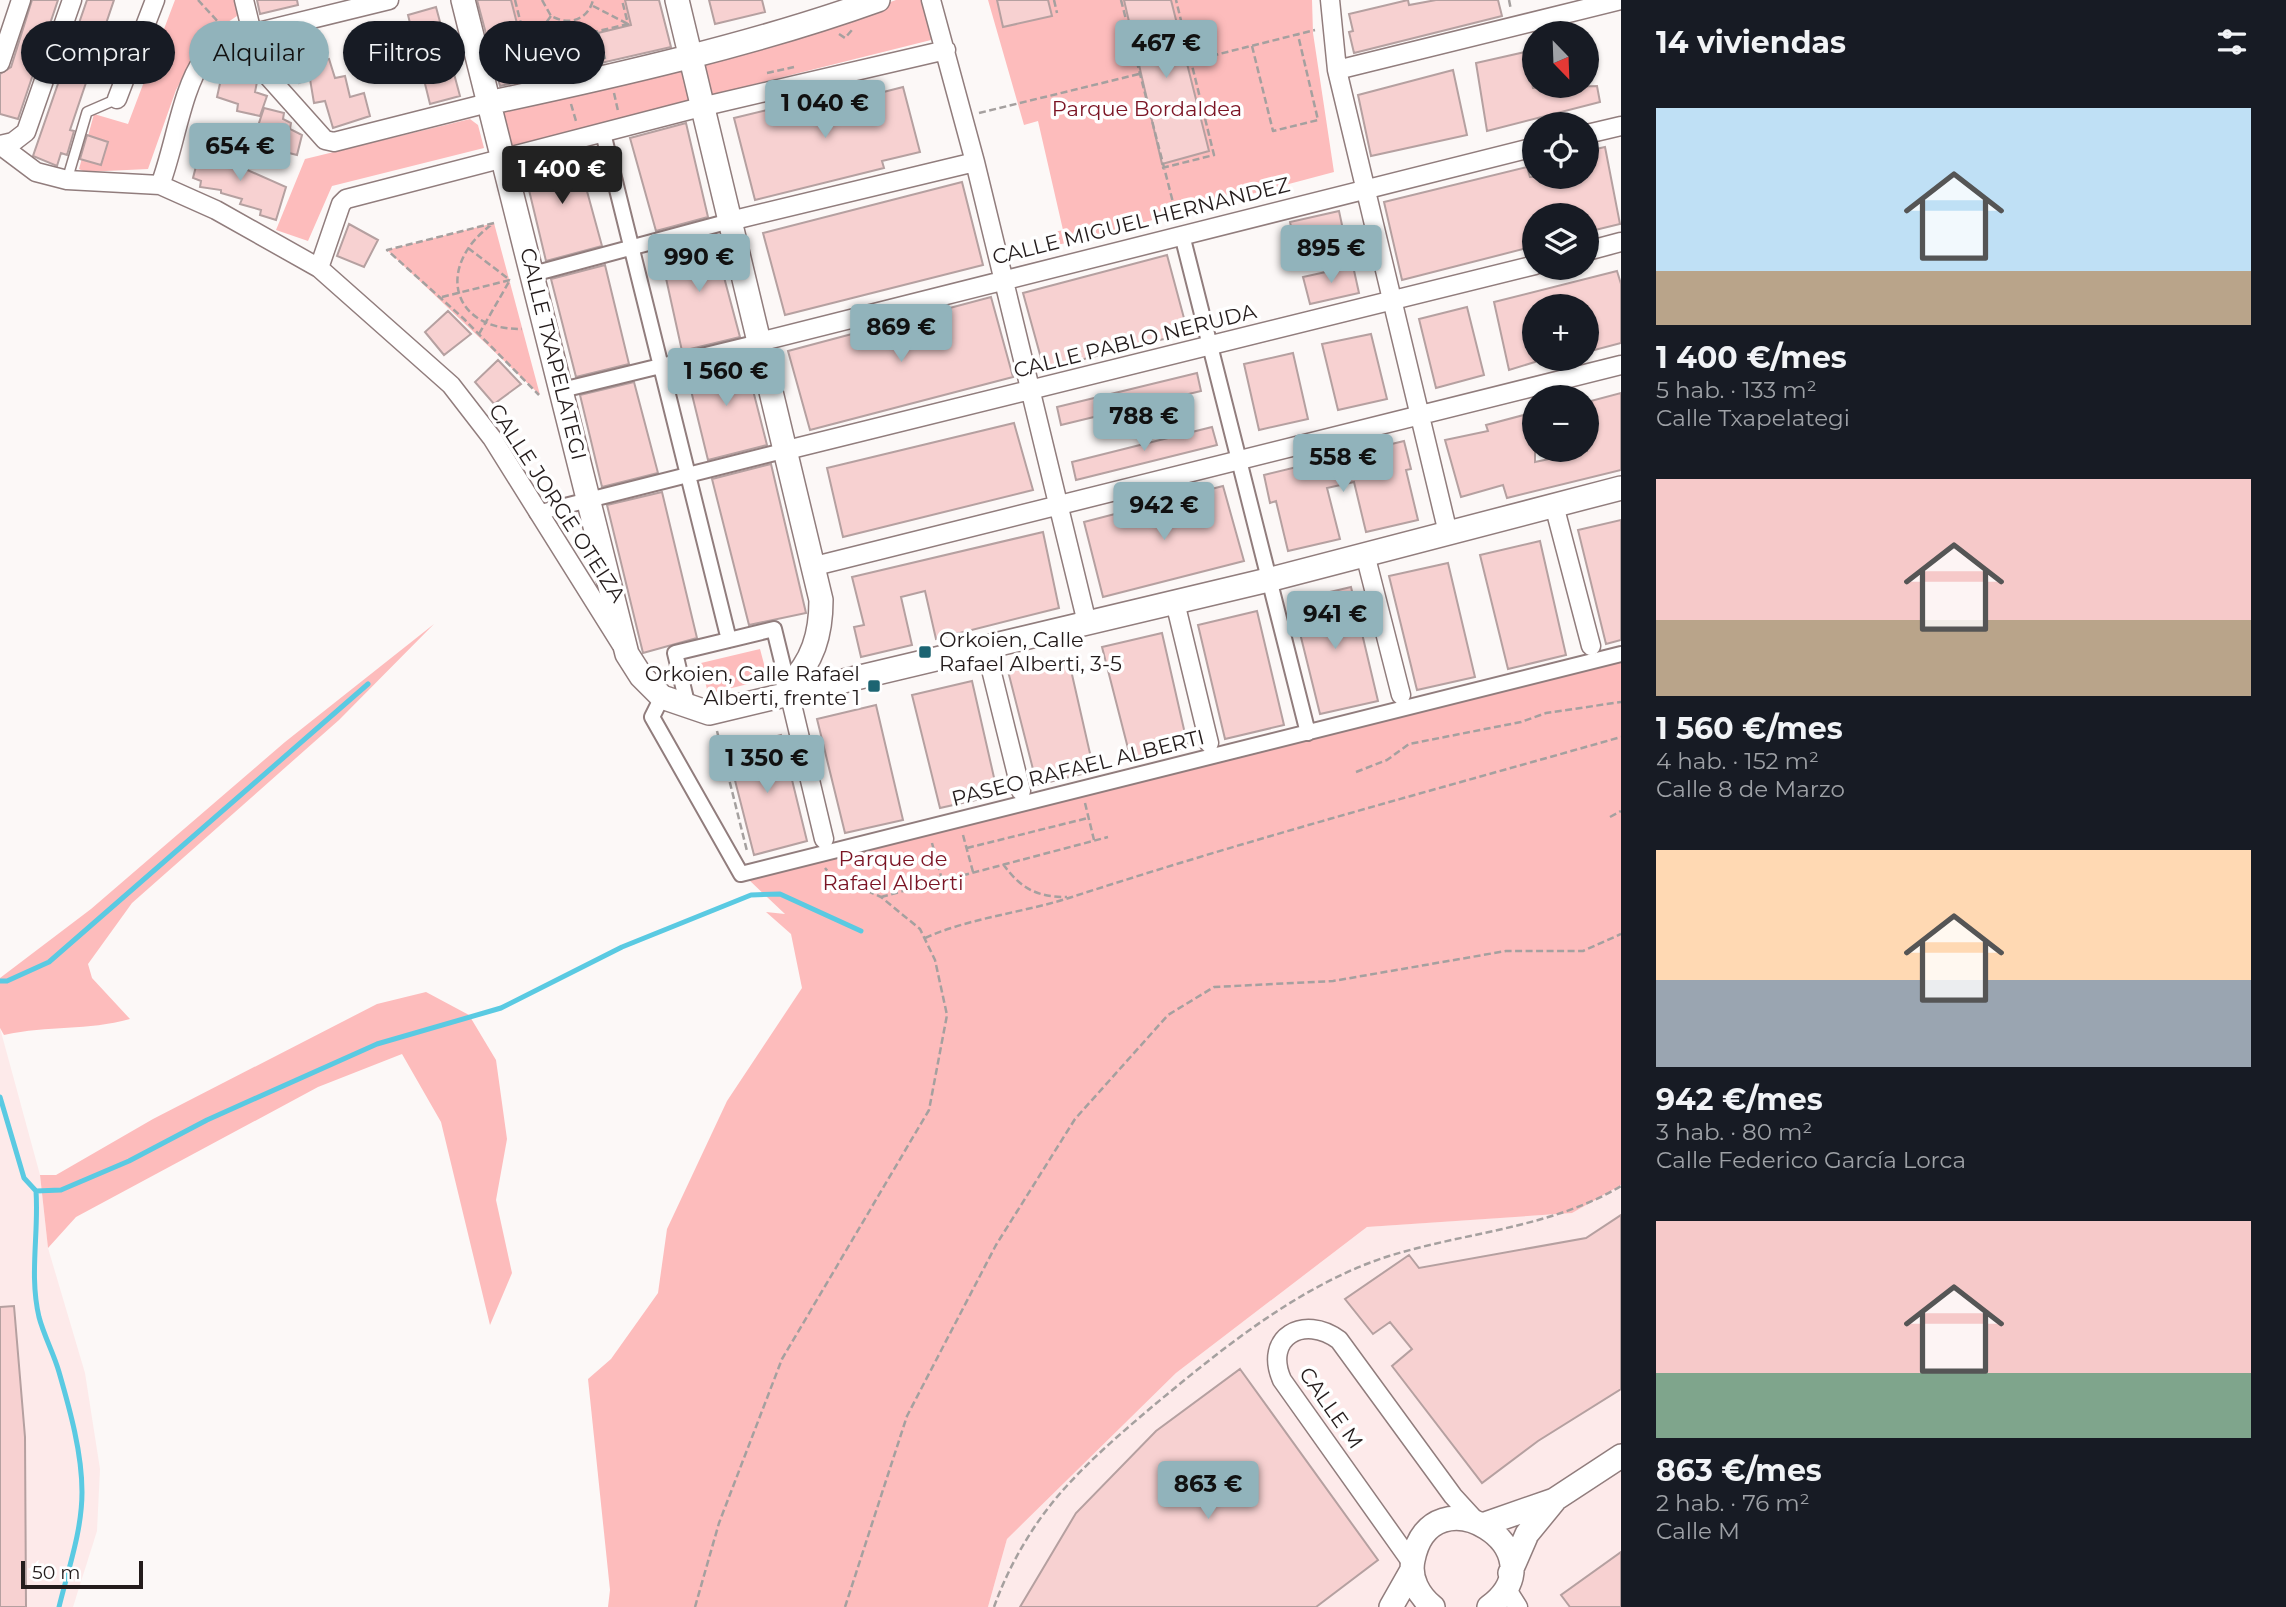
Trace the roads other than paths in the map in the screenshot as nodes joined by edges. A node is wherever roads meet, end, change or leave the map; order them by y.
1 (21, 0) edge
2 (72, 0) edge
3 (155, 0) edge
4 (244, 0) edge
5 (389, 0) edge
6 (463, 0) edge
7 (677, 0) edge
8 (877, 0) edge
9 (932, 0) edge
10 (1330, 0) edge
11 (1621, 0) edge
12 (249, 21) edge
13 (302, 21) edge
14 (946, 50) junction
15 (690, 54) junction
16 (0, 63) edge
17 (1337, 70) junction
18 (191, 84) edge
19 (275, 84) edge
20 (117, 99) joint
21 (488, 103) junction
22 (701, 107) junction
23 (1621, 126) edge
24 (1599, 131) edge
25 (603, 133) junction
26 (0, 145) edge
27 (1522, 150) edge
28 (504, 158) junction
29 (975, 162) junction
30 (67, 180) junction
31 (160, 185) junction
32 (1363, 188) junction
33 (730, 221) junction
34 (1179, 226) junction
35 (1621, 242) edge
36 (632, 248) junction
37 (1599, 248) edge
38 (318, 268) junction
39 (1522, 268) edge
40 (533, 274) junction
41 (1003, 279) junction
42 (1391, 302) junction
43 (759, 342) junction
44 (1210, 346) junction
45 (1621, 365) edge
46 (661, 366) junction
47 (562, 390) junction
48 (1030, 390) junction
49 (1420, 415) junction
50 (787, 450) junction
51 (1239, 462) junction
52 (688, 475) junction
53 (1621, 488) edge
54 (589, 500) junction
55 (1554, 505) junction
56 (1058, 506) junction
57 (537, 513) junction
58 (1448, 533) junction
59 (1365, 554) junction
60 (815, 566) junction
61 (1269, 580) junction
62 (1175, 602) junction
63 (1087, 623) junction
64 (729, 640) junction
65 (1591, 646) dead end
66 (986, 649) junction
67 (627, 654) junction
68 (1621, 654) edge
69 (789, 691) junction
70 (1401, 695) dead end
71 (662, 697) junction
72 (688, 707) junction
73 (1308, 733) junction
74 (1209, 743) dead end
75 (1021, 791) dead end
76 (824, 839) dead end
77 (1621, 1456) edge
78 (1555, 1500) junction
79 (1480, 1522) junction
80 (1412, 1567) junction
81 (1512, 1589) edge
82 (1391, 1607) edge
83 (1433, 1607) edge
84 (1489, 1607) edge

1 - 16 street
2 - 26 street
3 - 20 street
4 - 12 street
5 - 13 street
6 - 21 street, CALLE TXAPELATEGI
7 - 15 street
8 - 15 street
9 - 14 street
10 - 17 street
11 - 17 street
14 - 22 street
14 - 29 street
15 - 21 street
15 - 22 street
17 - 32 street
18 - 31 street
19 - 21 street
20 - 30 lane
21 - 28 street, CALLE TXAPELATEGI
22 - 25 street
22 - 33 street
23 - 24 street
25 - 28 street
25 - 36 street
26 - 30 street
27 - 32 street, CALLE MIGUEL HERNANDEZ
28 - 38 street
28 - 40 street, CALLE TXAPELATEGI
29 - 33 street
29 - 41 street
30 - 31 street
31 - 38 street, CALLE JORGE OTEIZA
32 - 34 street, CALLE MIGUEL HERNANDEZ
32 - 42 street
33 - 36 street
33 - 43 street
34 - 41 street, CALLE MIGUEL HERNANDEZ
34 - 44 street
35 - 37 street
36 - 40 street
36 - 46 street
38 - 57 street, CALLE JORGE OTEIZA
39 - 42 street, CALLE PABLO NERUDA
40 - 47 street, CALLE TXAPELATEGI
41 - 43 street, CALLE MIGUEL HERNANDEZ
41 - 48 street
42 - 44 street, CALLE PABLO NERUDA
42 - 49 street
43 - 46 street
43 - 50 street
44 - 48 street, CALLE PABLO NERUDA
44 - 51 street
45 - 49 street
46 - 47 street
46 - 52 street
47 - 54 street, CALLE TXAPELATEGI
48 - 50 street, CALLE PABLO NERUDA
48 - 56 street
49 - 51 street
49 - 58 street
50 - 52 street
50 - 60 street
51 - 56 street
51 - 61 street
52 - 54 street
52 - 64 street
53 - 55 street
54 - 57 street
54 - 67 street, CALLE TXAPELATEGI
55 - 58 street
55 - 65 street
56 - 60 street
56 - 63 street
57 - 67 street, CALLE JORGE OTEIZA
58 - 59 street
59 - 61 street
59 - 70 street
60 - 69 street
61 - 62 street
61 - 73 street
62 - 63 street
62 - 74 street
63 - 66 street
64 - 69 street
64 - 72 street
66 - 69 street
66 - 75 street
67 - 71 street, CALLE TXAPELATEGI
68 - 73 street, PASEO RAFAEL ALBERTI
69 - 72 street
69 - 76 street
71 - 72 street
71 - 73 street, PASEO RAFAEL ALBERTI
77 - 78 street
78 - 79 street
78 - 81 street
79 - 80 street
79 - 80 street, CALLE M
79 - 81 street
80 - 82 street
80 - 83 street
81 - 84 street

